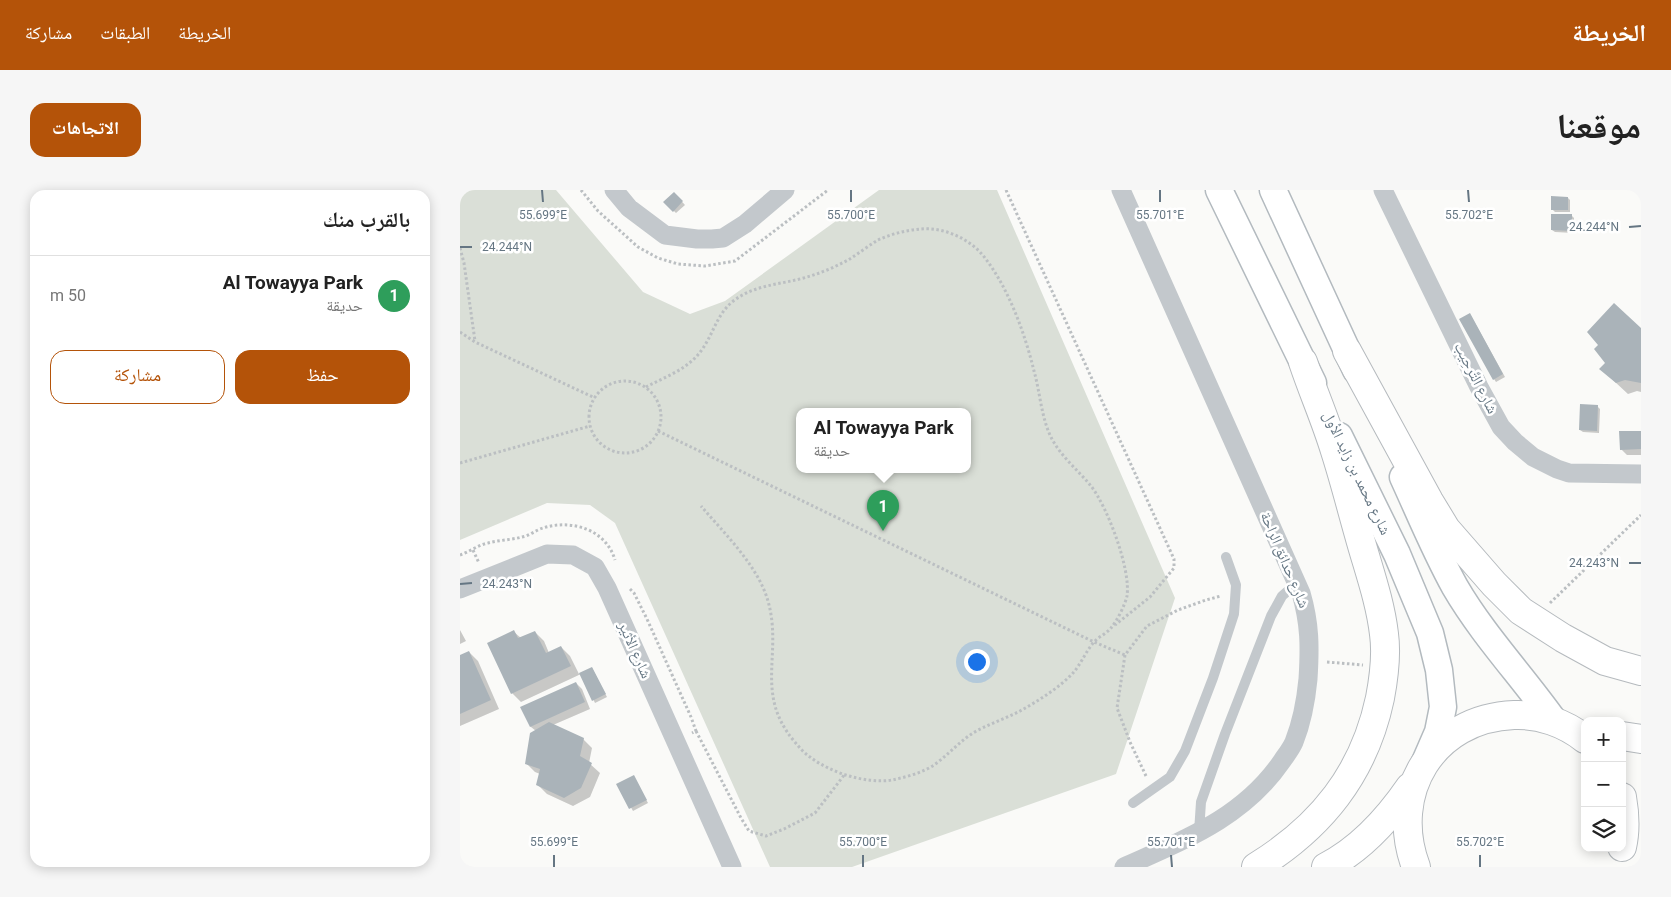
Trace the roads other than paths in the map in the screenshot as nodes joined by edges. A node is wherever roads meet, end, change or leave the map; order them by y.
1 (614, 190) edge
2 (785, 190) edge
3 (1121, 190) edge
4 (1220, 190) edge
5 (1273, 190) edge
6 (1383, 190) edge
7 (1347, 351) junction
8 (1302, 362) junction
9 (1641, 474) edge
10 (1226, 557) dead end
11 (1297, 583) junction
12 (460, 589) edge
13 (1641, 672) edge
14 (1567, 725) edge
15 (1581, 736) edge
16 (1626, 736) edge
17 (1641, 738) edge
18 (1420, 771) junction
19 (1133, 803) dead end
20 (1199, 832) junction
21 (1641, 847) edge
22 (1621, 852) edge
23 (732, 867) edge
24 (1124, 867) edge
25 (1256, 867) edge
26 (1326, 867) edge
27 (1416, 867) edge
28 (1617, 867) edge

1 - 2 street
3 - 11 street, شارع حدائق الراحة
4 - 8 main road, شارع محمد بن زايد الأول
5 - 7 main road
6 - 9 street, شارع التَّرحِيب
7 - 13 main road
7 - 14 main road
8 - 18 main road, شارع محمد بن زايد الأول
8 - 25 main road
10 - 19 lane
11 - 20 lane
11 - 20 street, شارع حدائق الراحة
12 - 23 street, شارع الأثير
14 - 15 main road
14 - 18 main road
16 - 17 main road
18 - 26 main road
18 - 27 main road
20 - 24 street, شارع حدائق الراحة
21 - 28 main road
22 - 28 main road

